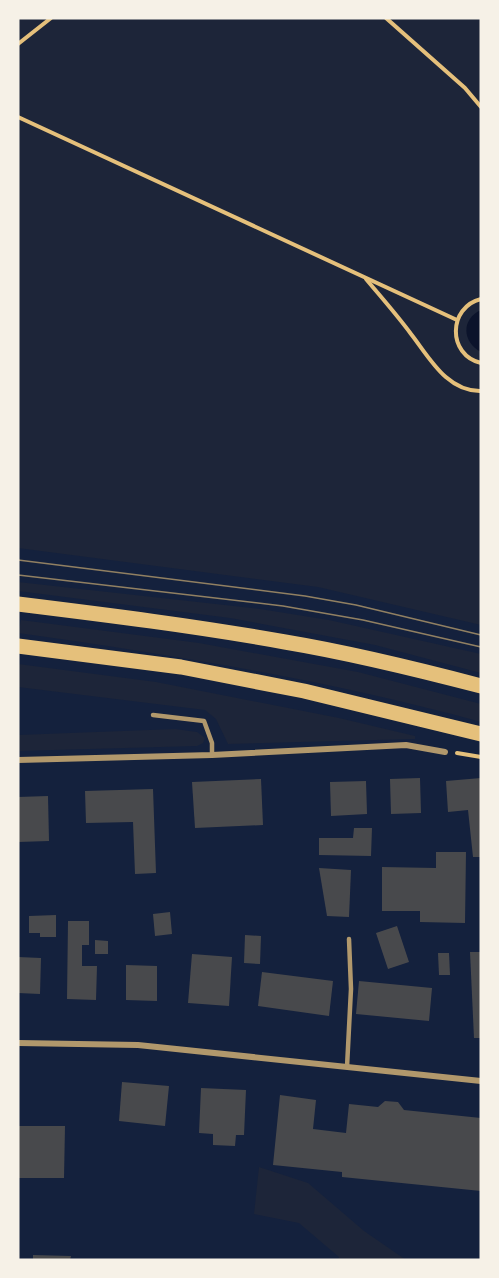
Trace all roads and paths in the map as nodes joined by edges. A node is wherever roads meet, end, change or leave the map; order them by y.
1 (51, 18) edge
2 (386, 18) edge
3 (18, 44) edge
4 (481, 107) edge
5 (18, 117) edge
6 (364, 276) junction
7 (481, 299) edge
8 (457, 320) junction
9 (481, 363) edge
10 (481, 391) edge
11 (18, 604) edge
12 (18, 645) edge
13 (481, 686) edge
14 (153, 715) dead end
15 (481, 734) edge
16 (445, 752) joint
17 (212, 755) junction
18 (481, 757) edge
19 (18, 760) edge
20 (349, 939) dead end
21 (18, 1043) edge
22 (347, 1067) junction
23 (481, 1081) edge

1 - 3 path
2 - 4 path
5 - 6 path
6 - 8 path
6 - 10 path
7 - 8 path
8 - 9 path
11 - 13 main road
12 - 15 main road
14 - 17 lane
16 - 17 street
16 - 18 path
17 - 19 street
20 - 22 lane
21 - 22 street
22 - 23 street

